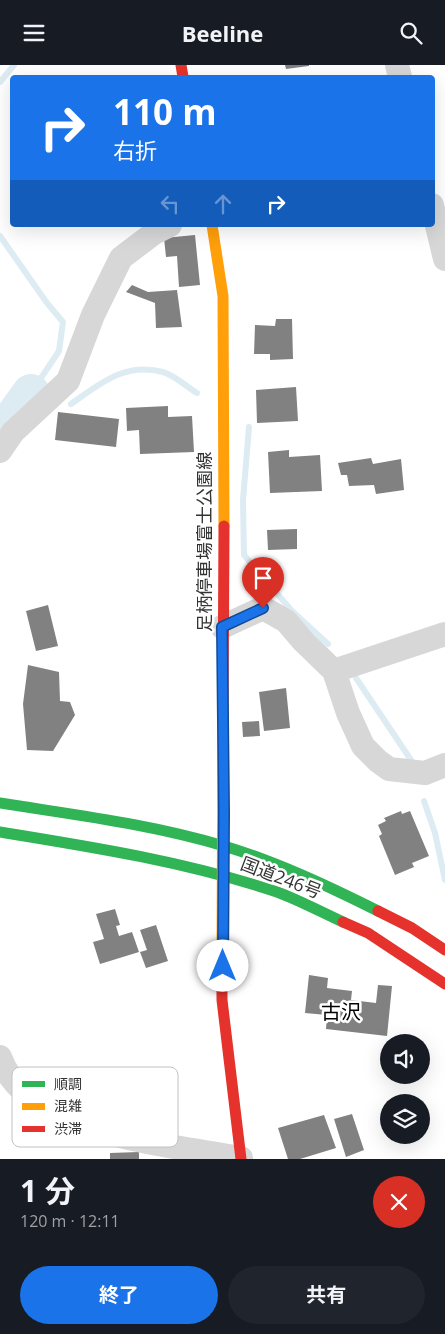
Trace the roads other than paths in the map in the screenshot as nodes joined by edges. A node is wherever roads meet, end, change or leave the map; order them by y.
1 (435, 217) edge
2 (166, 227) edge
3 (212, 227) edge
4 (445, 259) edge
5 (0, 451) edge
6 (222, 627) junction
7 (445, 634) edge
8 (334, 671) junction
9 (445, 765) edge
10 (0, 803) edge
11 (1, 832) edge
12 (224, 846) junction
13 (223, 875) junction
14 (445, 950) edge
15 (445, 984) edge
16 (0, 1060) edge
17 (12, 1078) edge
18 (178, 1147) edge
19 (241, 1159) edge

1 - 4 street
2 - 5 street
3 - 6 main road, 足柄停車場富士公園線
6 - 8 street
6 - 12 main road, 足柄停車場富士公園線
7 - 8 street
8 - 9 street
10 - 12 main road, 国道246号
11 - 13 main road, 国道246号
12 - 13 main road, 足柄停車場富士公園線
12 - 14 main road, 国道246号
13 - 15 main road, 国道246号
13 - 19 main road, 足柄停車場富士公園線
16 - 17 street
18 - 19 street

